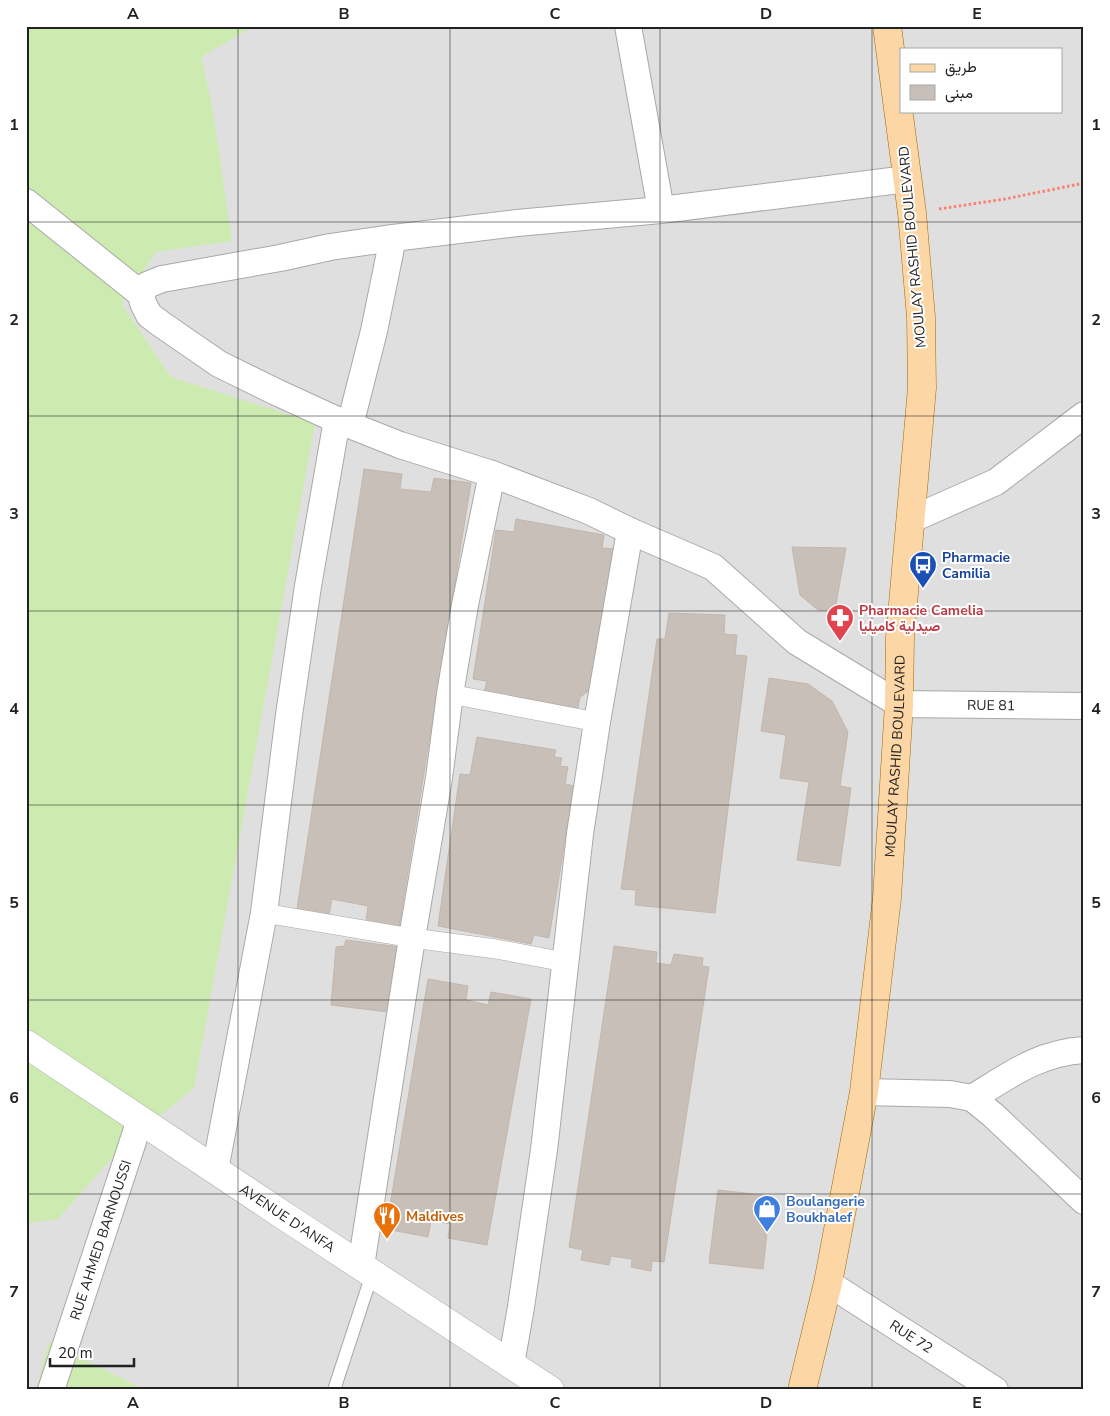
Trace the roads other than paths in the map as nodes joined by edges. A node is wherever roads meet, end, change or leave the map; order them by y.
1 (628, 26) edge
2 (887, 26) edge
3 (907, 178) junction
4 (26, 202) edge
5 (661, 210) junction
6 (393, 238) junction
7 (142, 294) junction
8 (1084, 415) edge
9 (344, 423) junction
10 (492, 474) junction
11 (910, 520) junction
12 (630, 531) junction
13 (450, 694) junction
14 (899, 704) junction
15 (1084, 706) edge
16 (597, 722) junction
17 (264, 913) junction
18 (412, 938) junction
19 (565, 962) junction
20 (26, 1044) edge
21 (1084, 1050) edge
22 (864, 1092) junction
23 (972, 1098) junction
24 (140, 1120) junction
25 (215, 1170) junction
26 (1084, 1201) edge
27 (366, 1270) junction
28 (828, 1283) junction
29 (511, 1364) junction
30 (546, 1389) edge
31 (51, 1390) edge
32 (334, 1390) edge
33 (802, 1390) edge
34 (995, 1390) edge

1 - 5 street
2 - 3 main road, MOULAY RASHID BOULEVARD
3 - 5 street
3 - 11 main road, MOULAY RASHID BOULEVARD
4 - 7 street
5 - 6 street
6 - 7 street
6 - 9 street
7 - 9 street
8 - 11 street
9 - 10 street
9 - 17 street
10 - 12 street
10 - 13 street
11 - 14 main road, MOULAY RASHID BOULEVARD
12 - 14 street
12 - 16 street
13 - 16 street
13 - 18 street
14 - 15 street, RUE 81
14 - 22 main road, MOULAY RASHID BOULEVARD
16 - 19 street
17 - 18 street
17 - 25 street
18 - 19 street
18 - 27 street
19 - 29 street
20 - 24 street, AVENUE D'ANFA
21 - 23 street
22 - 23 street
22 - 28 main road, MOULAY RASHID BOULEVARD
23 - 26 street
24 - 25 street, AVENUE D'ANFA
24 - 31 street, RUE AHMED BARNOUSSI
25 - 27 street, AVENUE D'ANFA
27 - 29 street, AVENUE D'ANFA
27 - 32 lane
28 - 33 main road, MOULAY RASHID BOULEVARD
28 - 34 street, RUE 72
29 - 30 street, AVENUE D'ANFA

